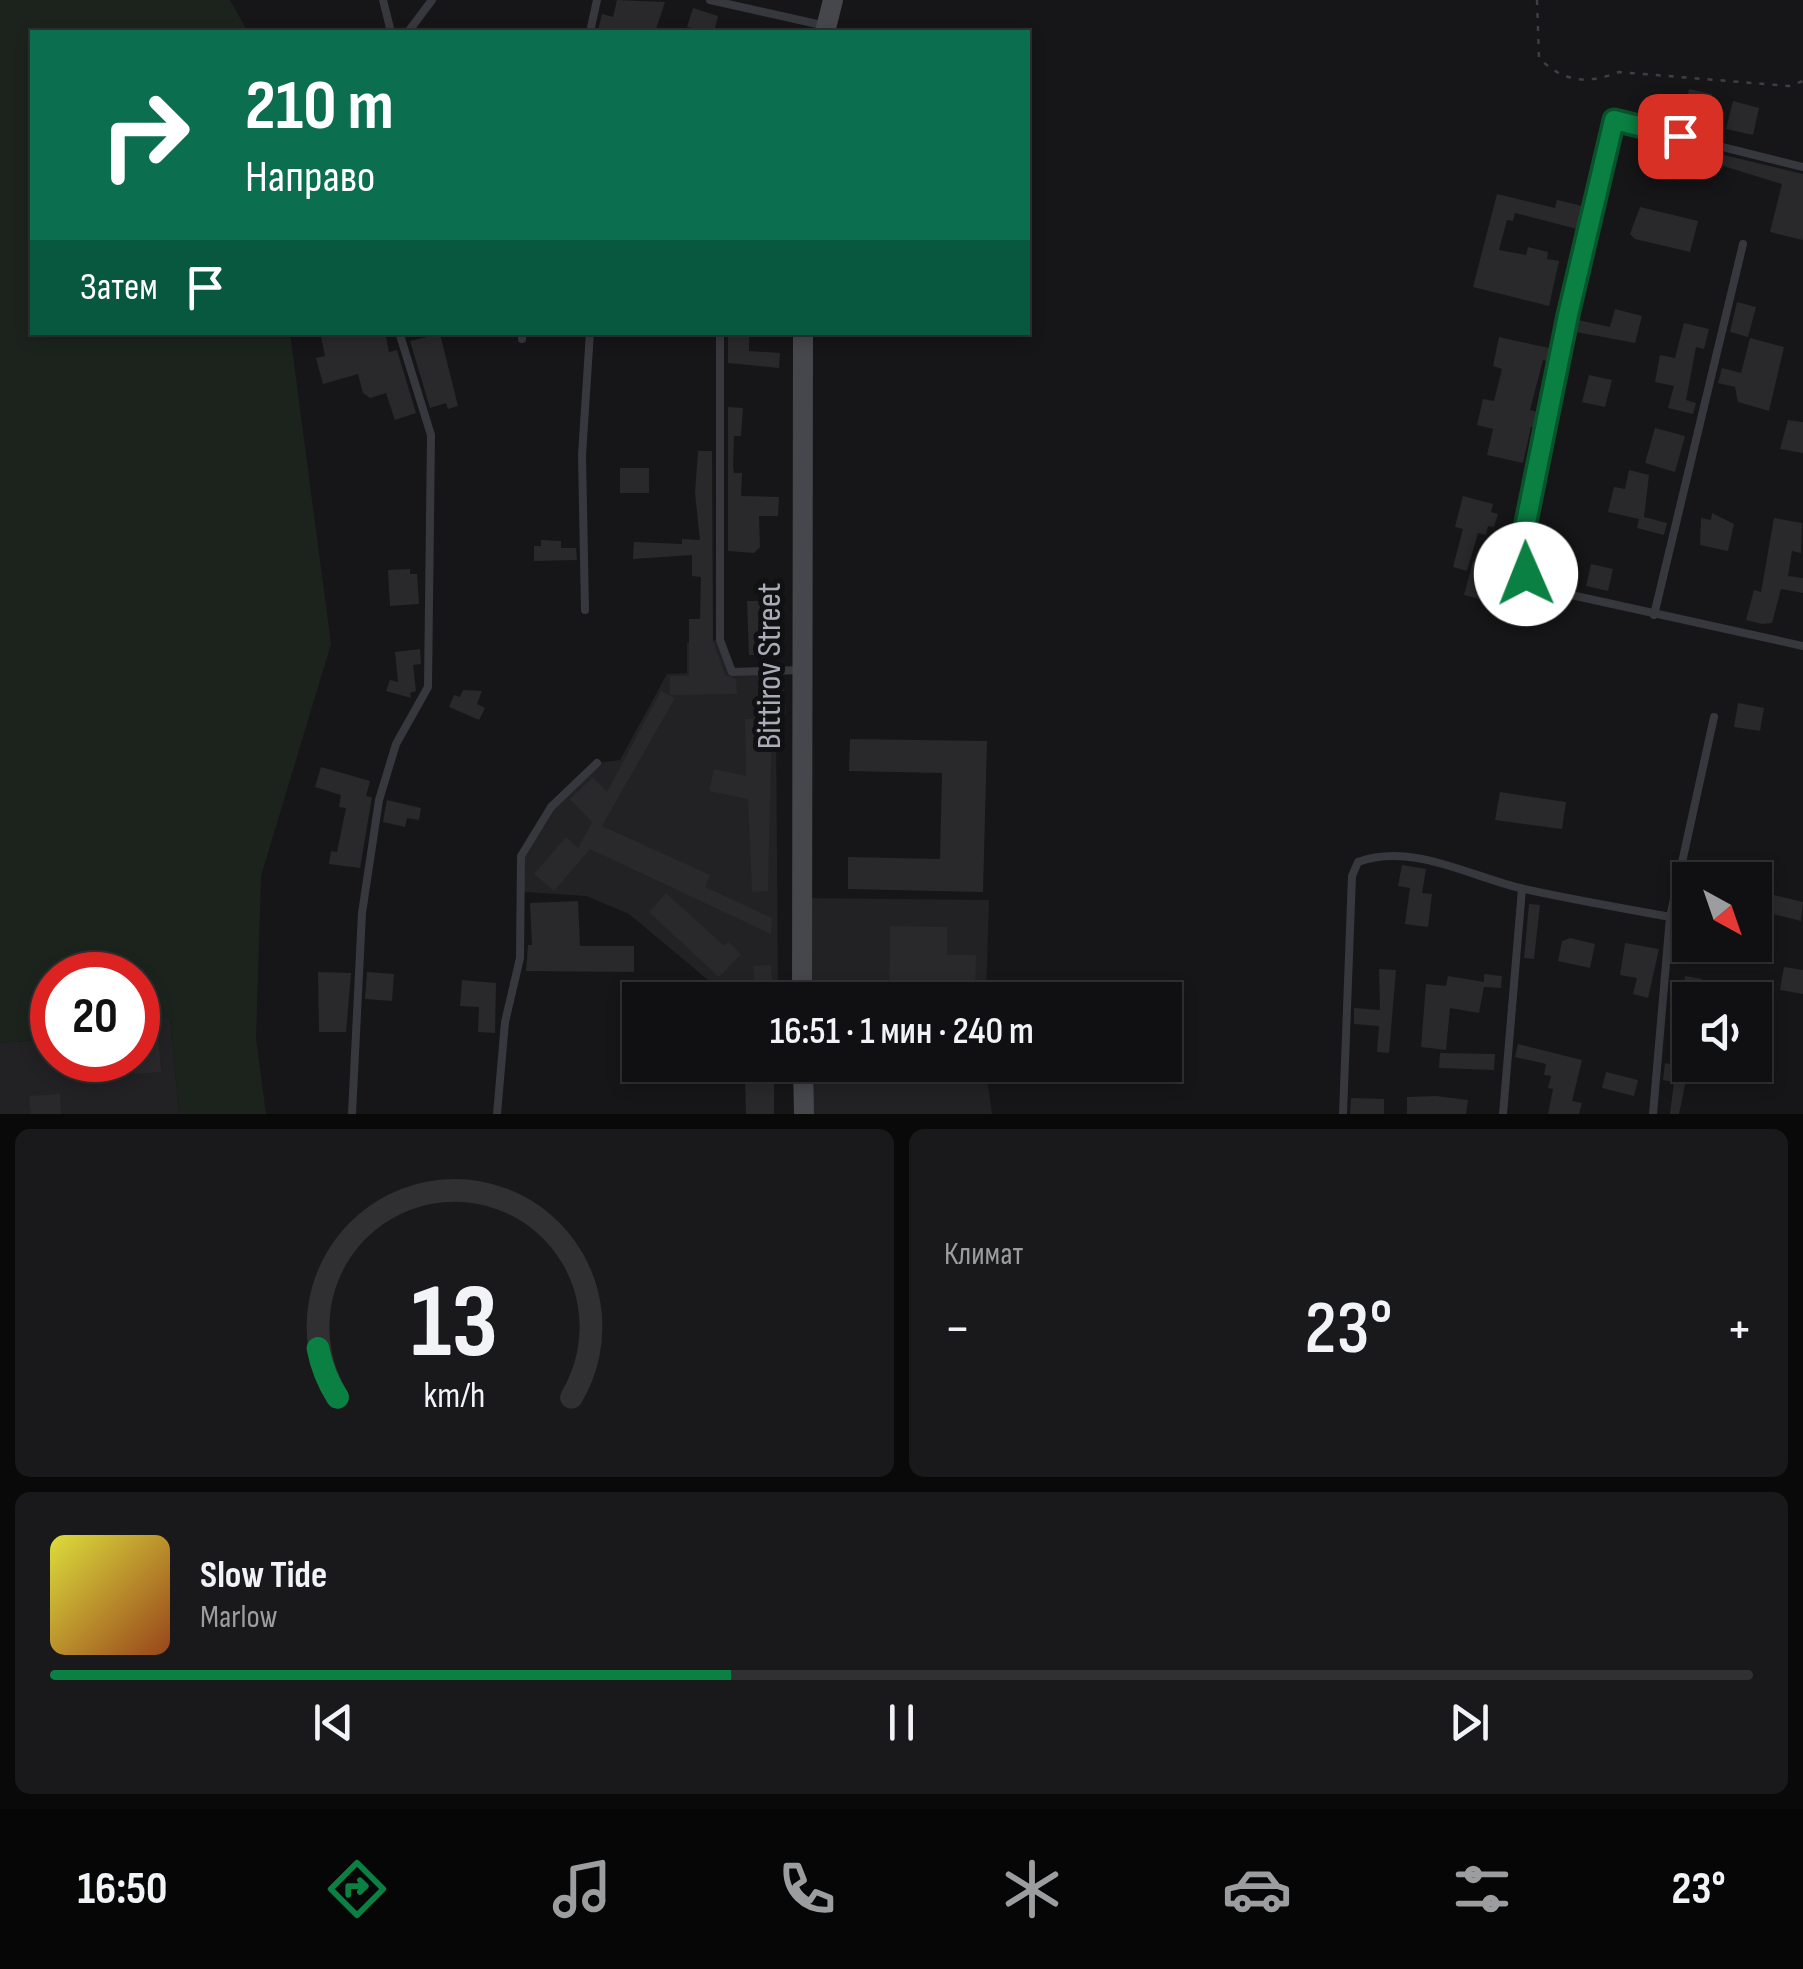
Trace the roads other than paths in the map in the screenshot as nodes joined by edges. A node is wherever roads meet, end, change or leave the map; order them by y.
1 (383, 0) edge
2 (432, 0) edge
3 (597, 0) edge
4 (710, 0) edge
5 (833, 0) edge
6 (390, 30) edge
7 (410, 30) edge
8 (590, 30) edge
9 (826, 30) edge
10 (1803, 167) edge
11 (1743, 244) dead end
12 (399, 335) edge
13 (590, 335) edge
14 (720, 335) edge
15 (803, 335) edge
16 (585, 610) dead end
17 (1654, 615) junction
18 (1803, 646) edge
19 (801, 670) junction
20 (1714, 717) dead end
21 (597, 763) dead end
22 (1522, 889) junction
23 (1670, 918) junction
24 (802, 982) edge
25 (803, 1082) edge
26 (352, 1114) edge
27 (498, 1114) edge
28 (804, 1114) edge
29 (1343, 1114) edge
30 (1503, 1114) edge
31 (1654, 1114) edge

1 - 6 lane
2 - 7 lane
3 - 8 lane
4 - 9 lane
5 - 9 street
10 - 17 lane
11 - 17 lane
12 - 26 lane
13 - 16 lane
14 - 19 lane
15 - 19 street, Bittirov Street
17 - 18 lane
19 - 24 street, Bittirov Street
20 - 23 lane
21 - 27 lane
22 - 23 lane
22 - 29 lane
22 - 30 lane
23 - 31 lane
25 - 28 street

